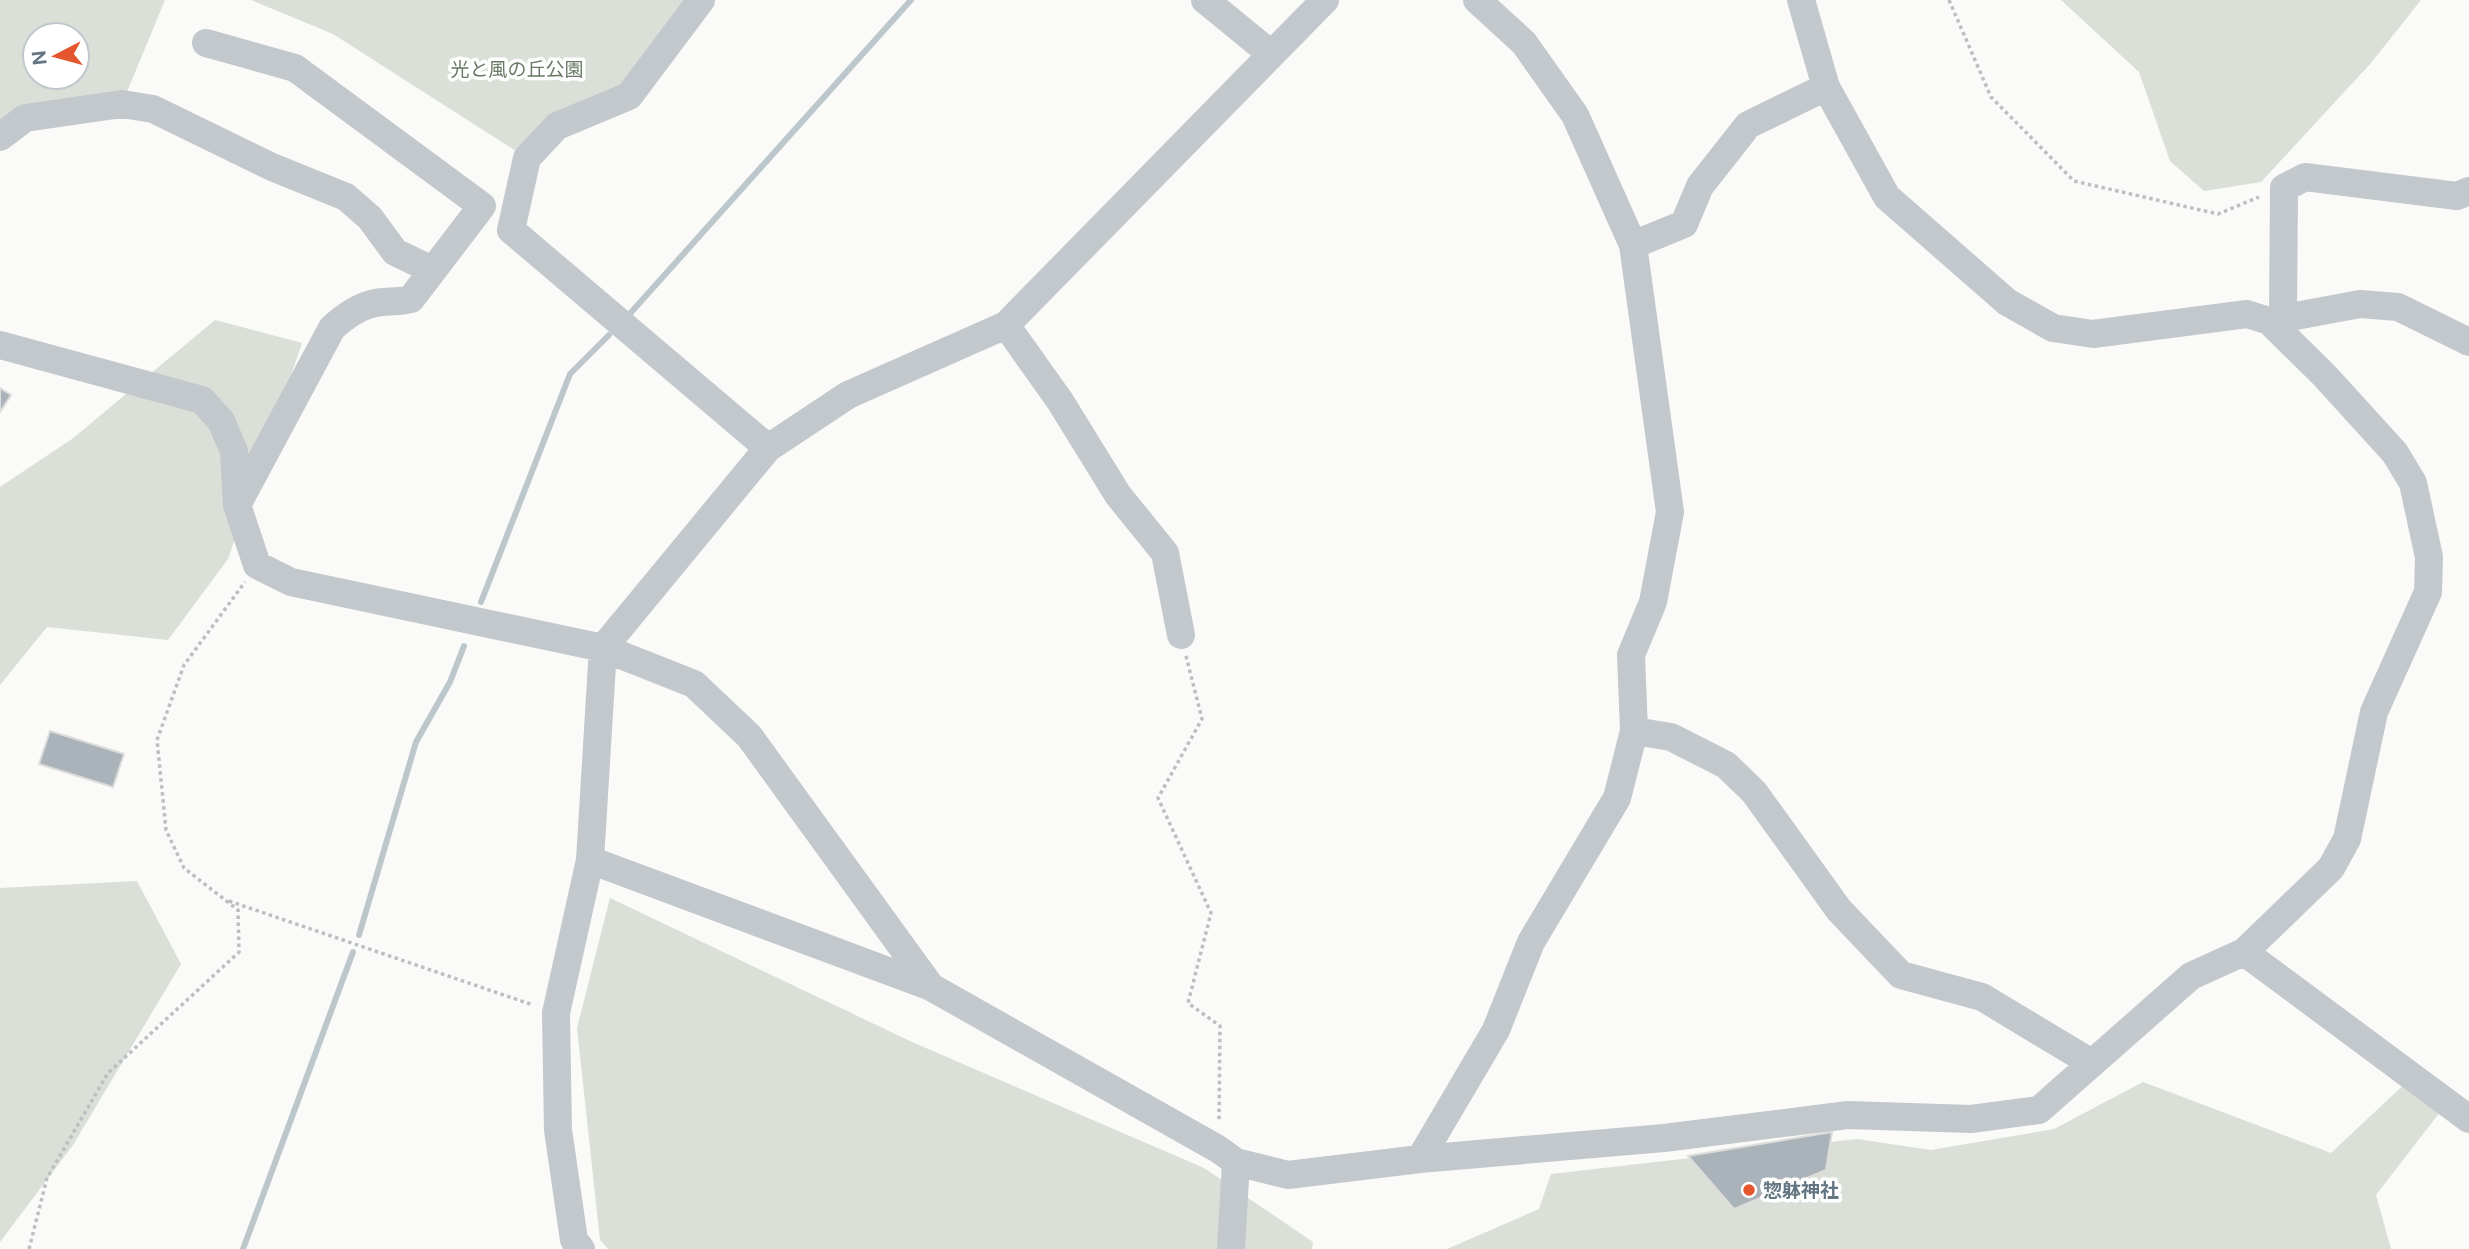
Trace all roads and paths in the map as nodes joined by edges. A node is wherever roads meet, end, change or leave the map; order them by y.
1 (701, 0) edge
2 (1206, 0) edge
3 (1325, 0) edge
4 (1477, 0) edge
5 (1801, 0) edge
6 (1949, 0) edge
7 (206, 43) dead end
8 (1270, 54) junction
9 (1826, 87) junction
10 (0, 137) edge
11 (2284, 188) junction
12 (2469, 191) edge
13 (1633, 244) junction
14 (432, 270) junction
15 (2276, 319) junction
16 (1006, 325) junction
17 (2469, 342) edge
18 (0, 345) edge
19 (768, 448) junction
20 (237, 505) junction
21 (257, 565) junction
22 (1181, 635) joint
23 (603, 648) junction
24 (1634, 731) junction
25 (590, 860) junction
26 (224, 899) junction
27 (2244, 952) junction
28 (931, 987) junction
29 (556, 1013) junction
30 (2090, 1062) junction
31 (2469, 1119) edge
32 (1227, 1155) junction
33 (1420, 1159) junction
34 (574, 1246) edge
35 (29, 1249) edge
36 (1231, 1249) edge

1 - 19 street
2 - 8 street
3 - 8 street
4 - 13 street
5 - 9 street
6 - 11 path
7 - 14 street
8 - 16 street
9 - 13 street
9 - 15 street
10 - 14 street
11 - 12 street
11 - 15 street
13 - 24 street
14 - 20 street
15 - 17 street
15 - 27 street
16 - 19 street
16 - 22 street
18 - 20 street
19 - 23 street
20 - 21 street
21 - 23 street
21 - 26 path
22 - 32 path
23 - 25 street
23 - 28 street
24 - 30 street
24 - 33 street
25 - 28 street
25 - 29 street
26 - 29 path
26 - 35 path
27 - 30 street
27 - 31 street
28 - 32 street
29 - 34 street
30 - 33 street
32 - 33 street
32 - 36 street

